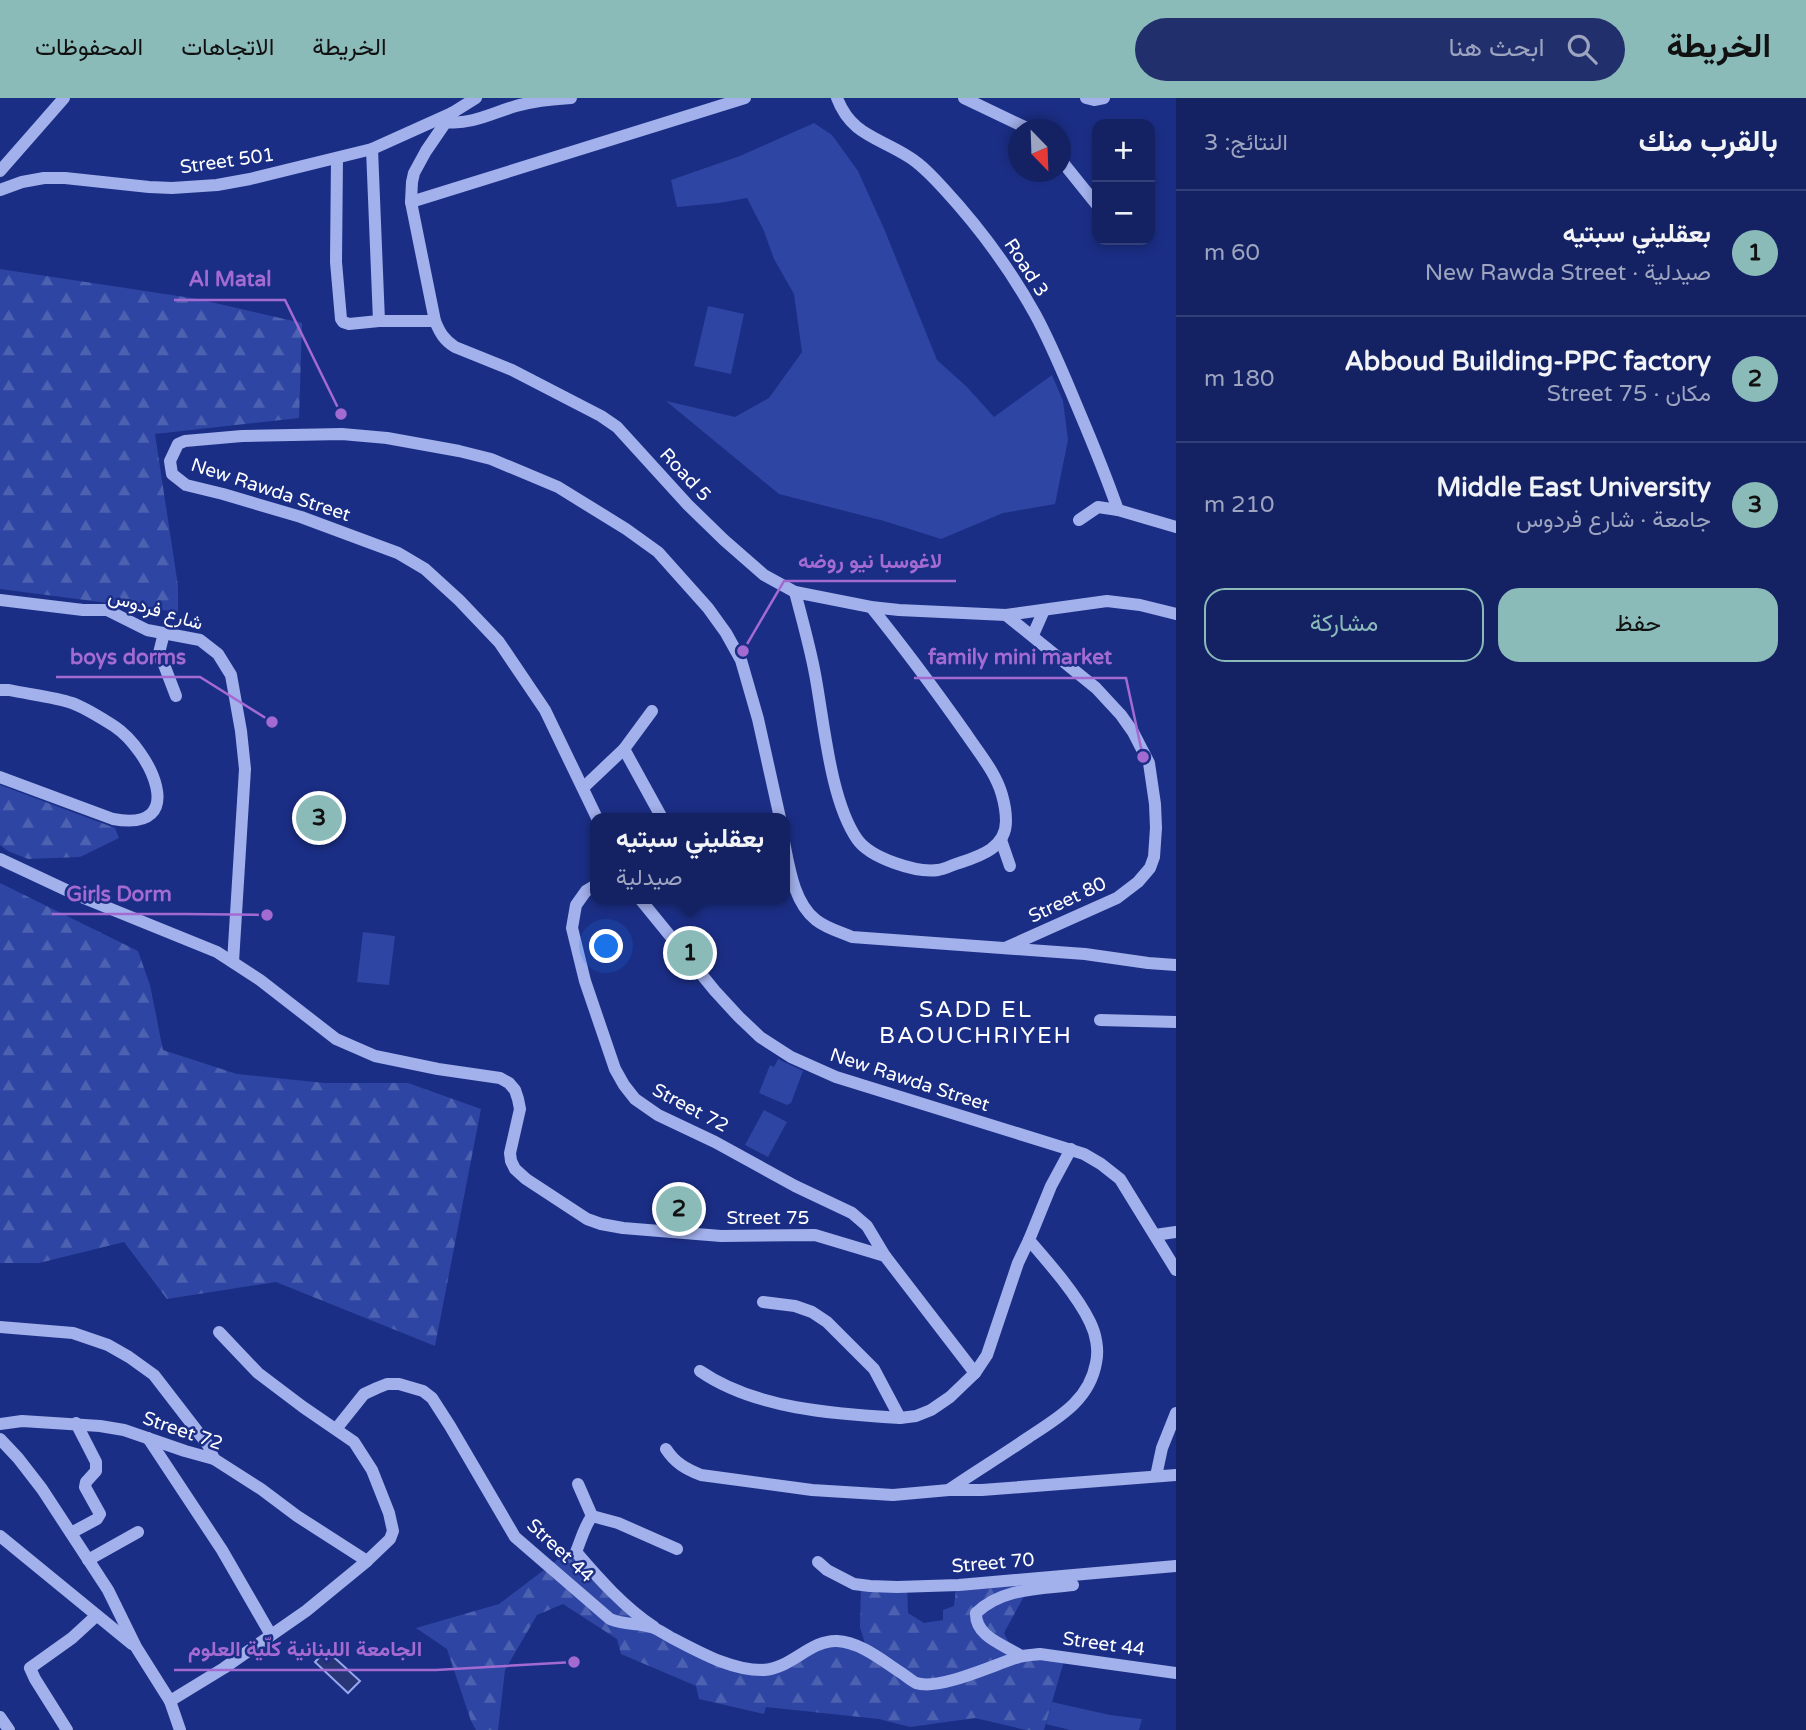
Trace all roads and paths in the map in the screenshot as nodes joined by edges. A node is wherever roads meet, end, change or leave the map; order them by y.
1 (64, 98) edge
2 (476, 98) edge
3 (571, 98) edge
4 (745, 98) edge
5 (836, 98) edge
6 (964, 98) edge
7 (1086, 98) edge
8 (1104, 98) edge
9 (449, 118) junction
10 (1008, 119) edge
11 (372, 149) junction
12 (337, 158) junction
13 (0, 171) edge
14 (1071, 173) edge
15 (0, 190) edge
16 (1092, 199) edge
17 (411, 202) junction
18 (379, 321) junction
19 (435, 321) junction
20 (1118, 510) junction
21 (1079, 520) dead end
22 (1176, 527) edge
23 (795, 592) junction
24 (0, 600) edge
25 (871, 607) junction
26 (1044, 610) junction
27 (1176, 614) edge
28 (1006, 615) junction
29 (164, 633) junction
30 (1033, 635) junction
31 (0, 690) edge
32 (176, 696) dead end
33 (652, 711) dead end
34 (624, 749) junction
35 (0, 777) edge
36 (583, 787) junction
37 (595, 813) edge
38 (659, 813) edge
39 (779, 813) edge
40 (1001, 840) junction
41 (0, 859) edge
42 (790, 863) edge
43 (1010, 866) dead end
44 (590, 889) edge
45 (644, 904) edge
46 (234, 939) junction
47 (1005, 948) junction
48 (217, 952) junction
49 (233, 962) junction
50 (1176, 965) edge
51 (1100, 1020) dead end
52 (1176, 1022) edge
53 (1070, 1149) junction
54 (1176, 1232) edge
55 (1155, 1235) junction
56 (1029, 1240) junction
57 (886, 1256) junction
58 (1176, 1270) edge
59 (763, 1302) dead end
60 (0, 1327) edge
61 (219, 1332) dead end
62 (987, 1355) junction
63 (962, 1358) junction
64 (700, 1371) dead end
65 (975, 1373) junction
66 (1176, 1413) edge
67 (900, 1419) junction
68 (76, 1423) junction
69 (0, 1424) edge
70 (336, 1429) junction
71 (0, 1438) edge
72 (148, 1438) junction
73 (666, 1449) dead end
74 (214, 1459) junction
75 (1176, 1475) edge
76 (1156, 1476) junction
77 (578, 1484) dead end
78 (948, 1490) junction
79 (592, 1516) junction
80 (138, 1532) dead end
81 (71, 1533) junction
82 (0, 1536) edge
83 (677, 1549) dead end
84 (88, 1560) junction
85 (367, 1561) junction
86 (818, 1562) dead end
87 (1176, 1566) edge
88 (1073, 1586) dead end
89 (96, 1616) junction
90 (654, 1627) junction
91 (271, 1636) junction
92 (135, 1647) junction
93 (1021, 1656) junction
94 (1176, 1673) edge
95 (170, 1701) junction
96 (0, 1717) edge
97 (9, 1730) edge
98 (67, 1730) edge
99 (180, 1730) edge

1 - 13 street
2 - 9 street, Road 5
3 - 9 street
4 - 17 street
5 - 20 street, Road 3
6 - 10 street
7 - 8 street
9 - 11 street, Street 501
9 - 17 street, Road 5
11 - 12 street, Street 501
11 - 18 street
12 - 15 street, Street 501
12 - 18 street
14 - 16 street
17 - 19 street, Road 5
18 - 19 street
19 - 23 street, Road 5
20 - 21 street
20 - 22 street
23 - 25 street, Road 5
23 - 40 street
24 - 29 street, شارع فردوس
25 - 28 street, Road 5
25 - 40 street
26 - 27 street, Road 5
26 - 28 street, Road 5
26 - 30 street
28 - 30 street, Street 80
29 - 32 street
29 - 46 street, شارع فردوس
30 - 47 street, Street 80
31 - 35 street
33 - 34 street
34 - 36 street
34 - 38 street
36 - 37 street, New Rawda Street
36 - 39 street, New Rawda Street
40 - 43 street
41 - 48 street
42 - 47 street
44 - 57 street, Street 72
45 - 53 street, New Rawda Street
46 - 48 street
46 - 49 street, شارع فردوس
47 - 50 street
48 - 49 street
49 - 57 street, Street 75
51 - 52 street
53 - 55 street, New Rawda Street
53 - 56 street
54 - 55 street
55 - 58 street, New Rawda Street
56 - 62 street
56 - 78 street
57 - 63 street
59 - 67 street
60 - 74 street
61 - 70 street
62 - 63 street
62 - 65 street
63 - 65 street
64 - 67 street
65 - 67 street
66 - 76 street
68 - 69 street, Street 72
68 - 72 street, Street 72
68 - 81 street
70 - 85 street
70 - 90 street, Street 44
71 - 81 street
72 - 74 street, Street 72
72 - 91 street
73 - 78 street
74 - 85 street, Street 72
75 - 76 street
76 - 78 street
77 - 79 street
79 - 83 street
79 - 90 street
80 - 84 street
81 - 84 street
82 - 89 street
84 - 92 street
85 - 91 street
86 - 87 street, Street 70
88 - 93 street
89 - 92 street
89 - 98 street
90 - 93 street, Street 44
91 - 95 street
92 - 95 street
93 - 94 street, Street 44
95 - 99 street
96 - 97 street

